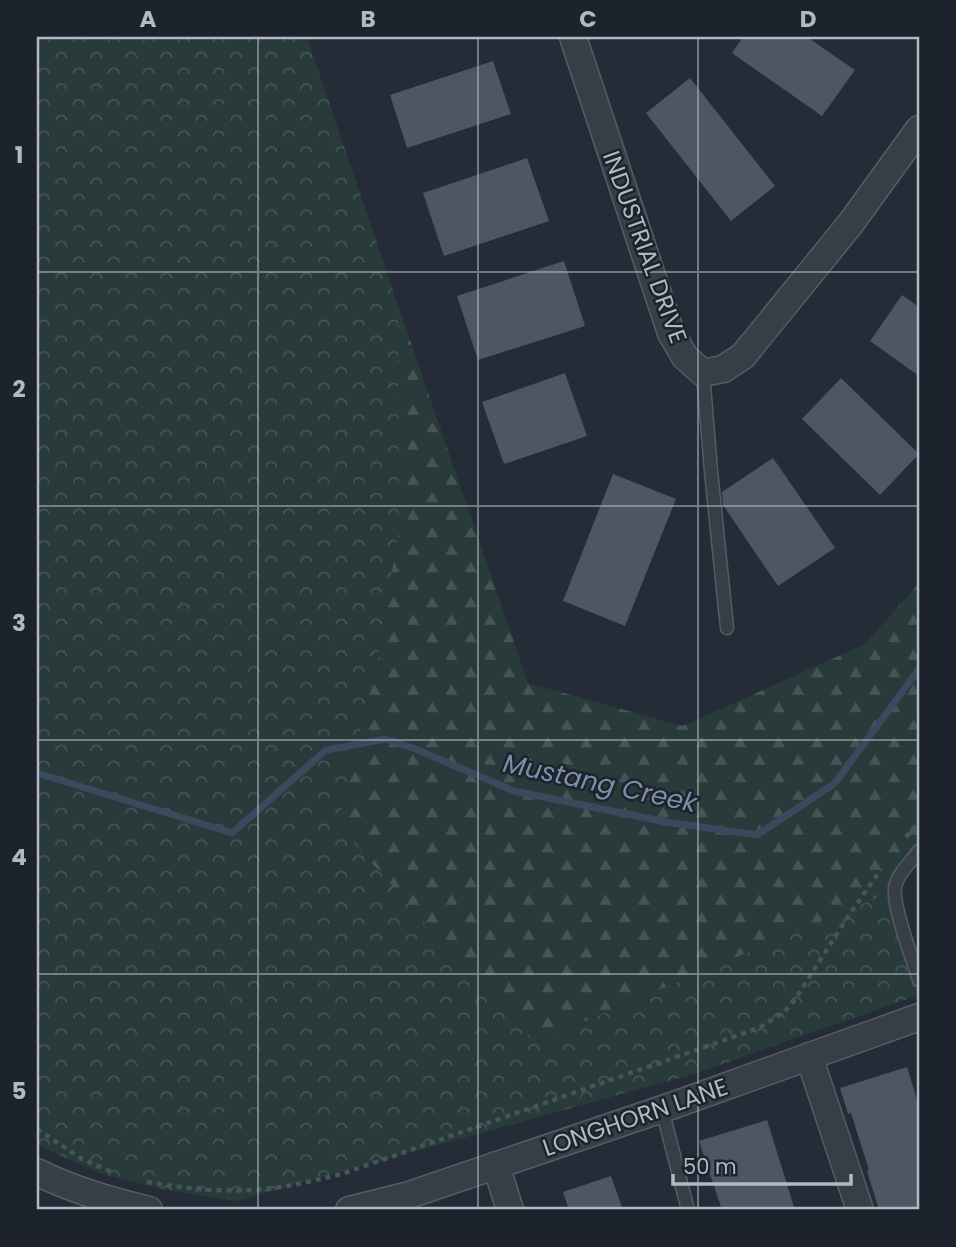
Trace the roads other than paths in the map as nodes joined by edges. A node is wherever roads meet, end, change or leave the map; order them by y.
1 (572, 37) edge
2 (919, 129) edge
3 (703, 373) junction
4 (727, 628) dead end
5 (919, 851) edge
6 (919, 980) edge
7 (919, 1017) edge
8 (809, 1056) junction
9 (662, 1109) junction
10 (496, 1165) junction
11 (37, 1172) edge
12 (149, 1210) edge
13 (349, 1210) edge
14 (510, 1210) edge
15 (688, 1210) edge
16 (860, 1210) edge

1 - 3 street, INDUSTRIAL DRIVE
2 - 3 street
3 - 4 lane
5 - 6 lane
7 - 8 street, LONGHORN LANE
8 - 9 street, LONGHORN LANE
8 - 16 street
9 - 10 street, LONGHORN LANE
9 - 15 lane
10 - 13 street, LONGHORN LANE
10 - 14 street
11 - 12 street

